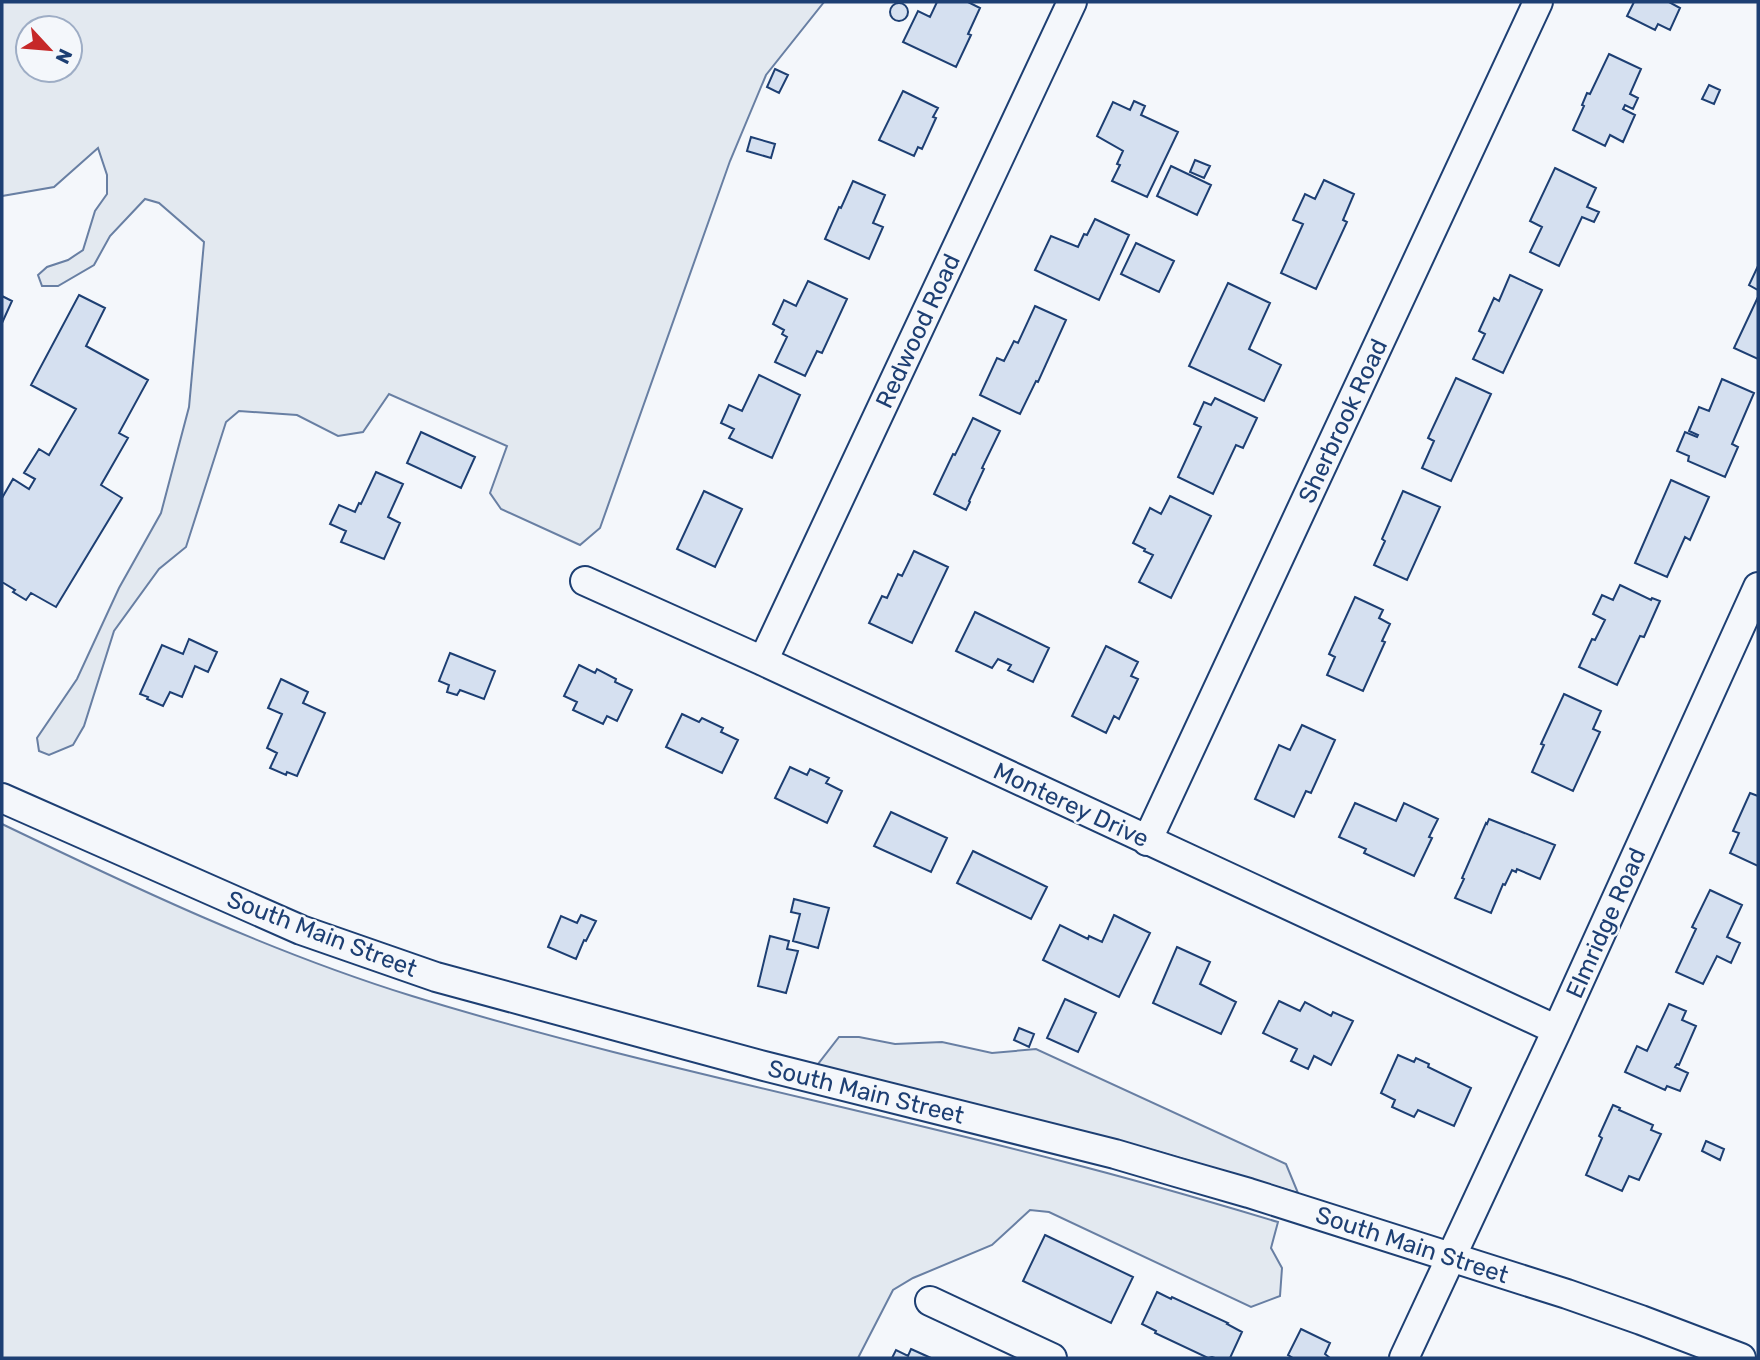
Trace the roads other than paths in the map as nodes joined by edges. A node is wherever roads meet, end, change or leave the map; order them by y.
1 (1072, 2) edge
2 (1538, 2) edge
3 (585, 580) dead end
4 (1758, 587) edge
5 (763, 661) junction
6 (2, 798) edge
7 (1147, 841) junction
8 (1557, 1030) junction
9 (1451, 1257) junction
10 (930, 1301) dead end
11 (1052, 1358) edge
12 (1404, 1358) edge
13 (1741, 1358) edge

1 - 5 street, Redwood Road
2 - 7 street, Sherbrook Road
3 - 5 street, Monterey Drive
4 - 8 street, Elmridge Road
5 - 7 street, Monterey Drive
6 - 9 street, South Main Street
7 - 8 street, Monterey Drive
8 - 9 street, Elmridge Road
9 - 12 street, Elmridge Road
9 - 13 street, South Main Street
10 - 11 street

